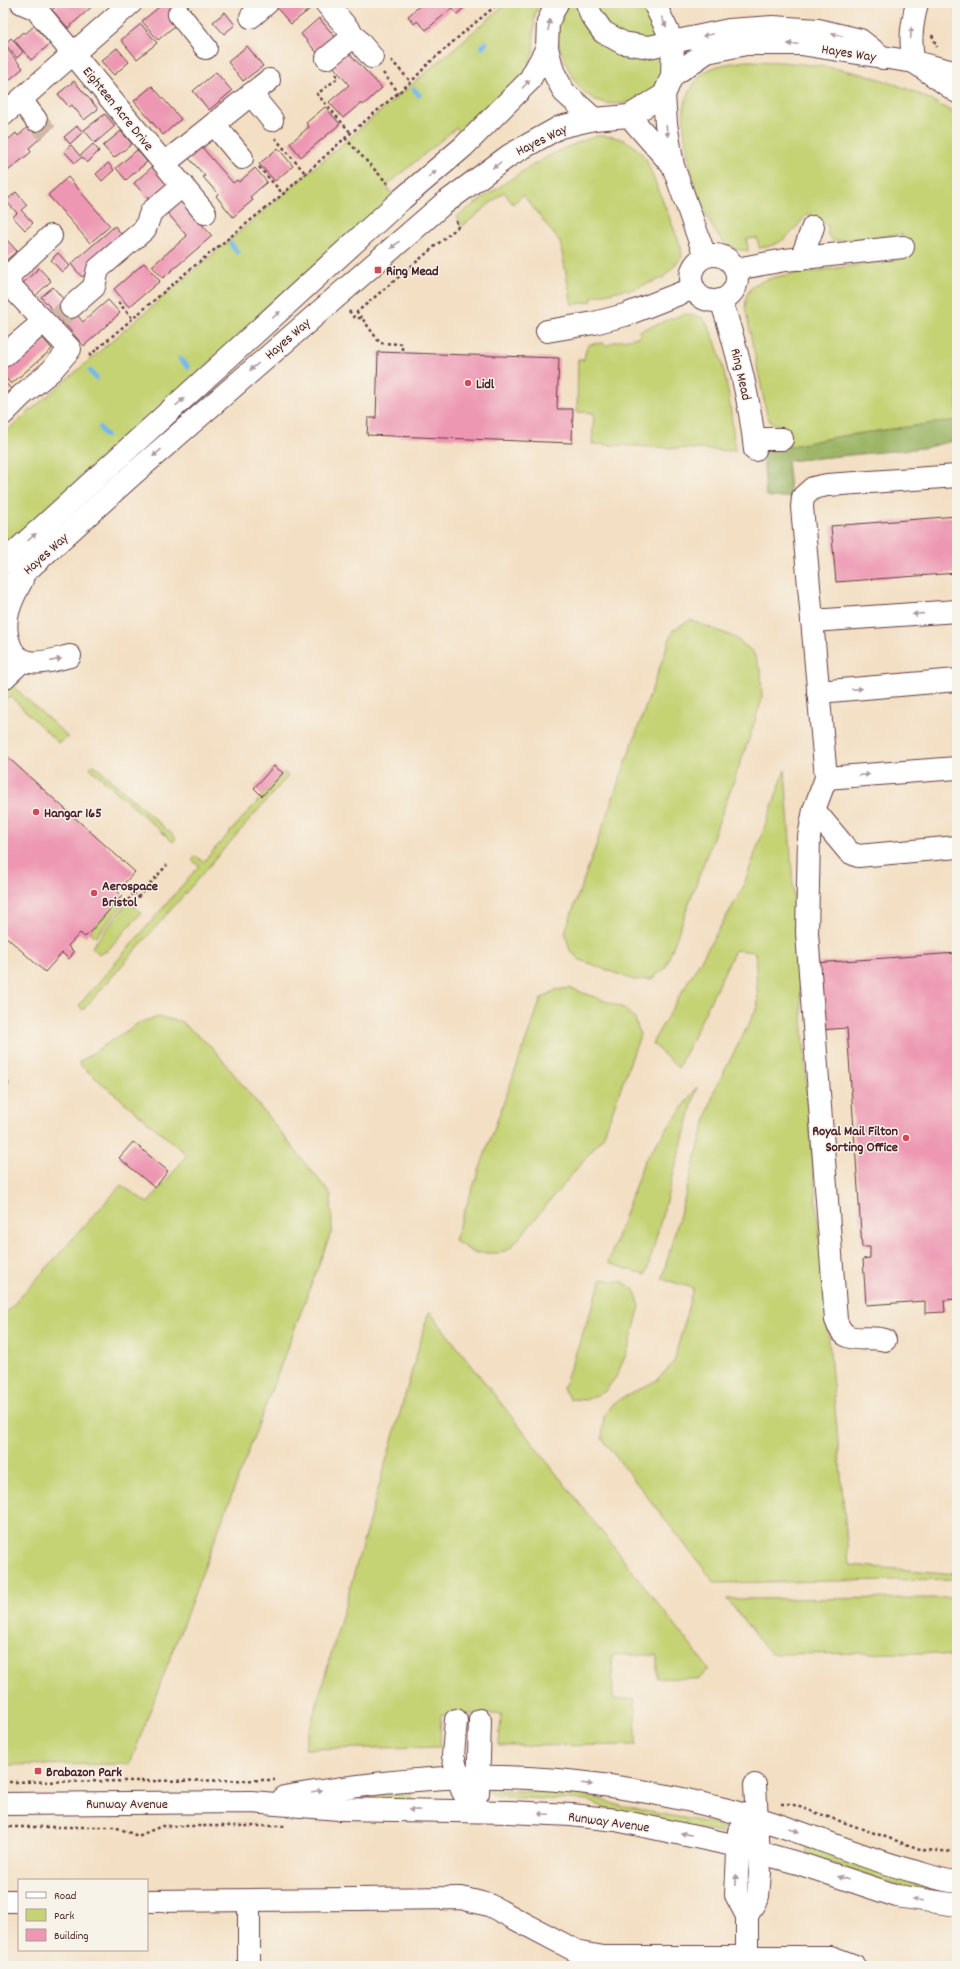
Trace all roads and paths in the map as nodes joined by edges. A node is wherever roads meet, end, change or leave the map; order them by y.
1 (22, 3) edge
2 (131, 3) edge
3 (267, 3) edge
4 (499, 3) edge
5 (557, 3) edge
6 (587, 3) edge
7 (654, 3) edge
8 (917, 3) edge
9 (334, 6) edge
10 (179, 14) dead end
11 (251, 17) dead end
12 (932, 32) dead end
13 (354, 36) junction
14 (673, 42) junction
15 (206, 48) dead end
16 (547, 48) junction
17 (942, 51) dead end
18 (74, 53) junction
19 (372, 57) junction
20 (327, 58) joint
21 (883, 58) junction
22 (914, 62) junction
23 (957, 73) edge
24 (269, 80) dead end
25 (412, 82) junction
26 (668, 86) junction
27 (957, 92) edge
28 (399, 93) junction
29 (251, 94) junction
30 (22, 100) junction
31 (3, 115) edge
32 (629, 116) junction
33 (594, 119) junction
34 (36, 120) tunnel mouth
35 (272, 120) joint
36 (214, 124) junction
37 (351, 133) junction
38 (345, 138) junction
39 (242, 158) joint
40 (165, 163) junction
41 (673, 166) junction
42 (306, 174) junction
43 (182, 186) junction
44 (283, 194) junction
45 (402, 199) junction
46 (205, 213) dead end
47 (451, 215) dead end
48 (813, 227) dead end
49 (51, 236) dead end
50 (903, 247) dead end
51 (705, 256) junction
52 (800, 259) junction
53 (736, 269) junction
54 (4, 279) edge
55 (694, 288) junction
56 (721, 300) junction
57 (118, 302) dead end
58 (134, 318) junction
59 (355, 318) dead end
60 (362, 318) junction
61 (55, 319) junction
62 (547, 331) dead end
63 (402, 352) dead end
64 (3, 356) edge
65 (84, 360) dead end
66 (3, 414) edge
67 (782, 439) dead end
68 (957, 476) edge
69 (3, 563) edge
70 (28, 568) junction
71 (3, 592) edge
72 (957, 611) edge
73 (812, 621) junction
74 (70, 656) dead end
75 (14, 669) edge
76 (957, 680) edge
77 (818, 692) junction
78 (957, 768) edge
79 (826, 778) junction
80 (814, 810) junction
81 (957, 847) edge
82 (167, 865) dead end
83 (124, 885) dead end
84 (134, 894) junction
85 (128, 900) dead end
86 (885, 1340) dead end
87 (456, 1720) dead end
88 (480, 1720) dead end
89 (468, 1778) junction
90 (251, 1802) junction
91 (3, 1804) edge
92 (791, 1804) dead end
93 (474, 1811) junction
94 (750, 1817) junction
95 (3, 1827) edge
96 (144, 1835) dead end
97 (737, 1846) junction
98 (760, 1852) junction
99 (957, 1852) edge
100 (957, 1870) edge
101 (911, 1871) junction
102 (957, 1882) edge
103 (3, 1901) edge
104 (18, 1901) edge
105 (148, 1901) edge
106 (249, 1901) junction
107 (957, 1906) edge
108 (747, 1916) junction
109 (747, 1961) edge
110 (249, 1966) edge
111 (855, 1966) edge

1 - 18 street
2 - 18 street, Eighteen Acre Drive
3 - 11 street
4 - 25 path
16 -> 5 street
6 - 14 street
7 -> 14 street
22 -> 8 street
9 - 13 street
10 - 15 street
12 - 17 path
13 - 19 street
13 - 20 street
21 -> 14 street
14 - 26 street
16 - 33 street
45 -> 16 street, Hayes Way
18 - 30 street, Eighteen Acre Drive
18 - 40 street, Eighteen Acre Drive
19 - 25 path
19 - 28 path
20 - 37 path
21 - 22 street, Hayes Way
21 -> 26 street, Hayes Way
22 - 23 street, Hayes Way
22 - 27 street
24 - 29 street, Eighteen Acre Drive
25 - 28 path
26 - 32 street, Hayes Way
26 -> 41 street
28 - 37 path
29 - 35 street
29 - 36 street, Eighteen Acre Drive
30 - 31 street, Eighteen Acre Drive
30 - 34 street
32 - 33 street, Hayes Way
32 - 41 street
33 -> 70 street, Hayes Way
35 - 42 path
36 - 39 street
36 - 40 street, Eighteen Acre Drive
37 - 38 path
38 - 42 path
38 - 45 path
39 - 44 path
40 - 43 street, Eighteen Acre Drive
41 - 51 street
42 - 44 path
43 - 46 street, Eighteen Acre Drive
43 - 61 street
44 - 58 path
69 -> 45 street, Hayes Way
47 - 60 path
48 - 52 street
49 - 54 street
50 - 52 street
51 - 53 street
51 - 55 street
52 - 53 street
53 - 56 street
54 - 61 street
55 - 56 street
55 - 62 street
56 - 67 street, Ring Mead
57 - 58 path
58 - 65 path
59 - 60 path
60 - 63 path
61 - 64 street
61 - 66 street
68 - 73 street
70 - 71 street, Hayes Way
70 - 75 street
72 -> 73 street
73 - 77 street
75 -> 74 street
77 -> 76 street
77 - 79 street
79 -> 78 street
79 - 80 street
80 - 81 street
80 - 86 street
82 - 84 path
83 - 84 path
84 - 85 path
87 - 89 street
88 - 89 street
90 -> 89 street, Runway Avenue
89 - 93 street
89 -> 94 street, Runway Avenue
90 - 91 street, Runway Avenue
93 -> 90 street, Runway Avenue
92 - 99 path
97 -> 93 street, Runway Avenue
94 - 97 street
94 - 98 street
94 -> 101 street, Runway Avenue
95 - 96 path, Runway Avenue
97 - 98 street, Runway Avenue
108 -> 97 street
107 -> 98 street, Runway Avenue
98 - 108 street
100 - 101 street, Runway Avenue
101 - 102 street, Runway Avenue
103 - 104 street
105 - 106 street
106 - 109 street
106 - 110 street
108 - 109 street
109 - 111 street

